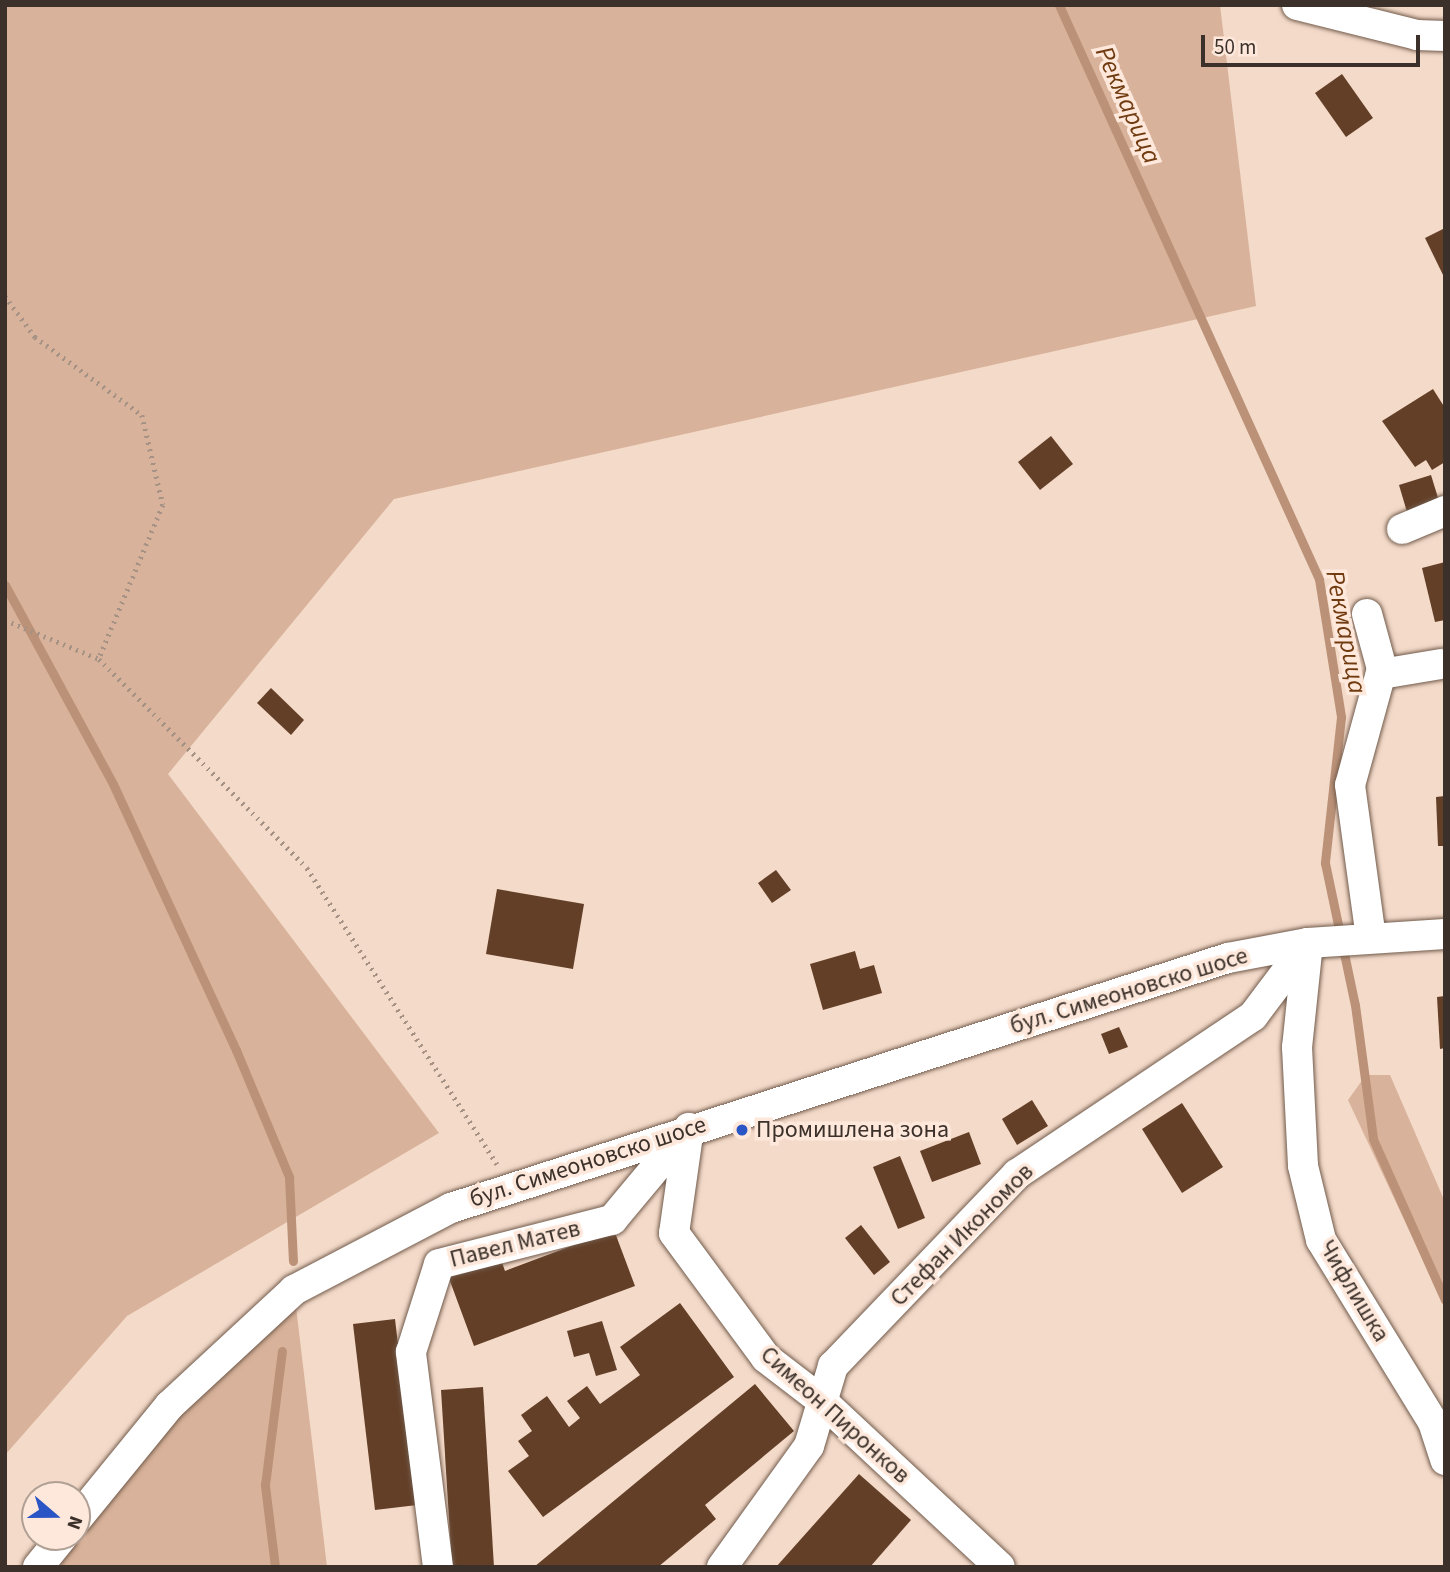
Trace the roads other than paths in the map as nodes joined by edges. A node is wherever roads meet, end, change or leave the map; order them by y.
1 (1297, 5) edge
2 (1445, 36) edge
3 (1445, 511) edge
4 (1402, 529) dead end
5 (1367, 614) dead end
6 (1441, 664) dead end
7 (1381, 674) junction
8 (1445, 934) edge
9 (1366, 939) junction
10 (1315, 942) junction
11 (689, 1128) junction
12 (822, 1401) junction
13 (1445, 1460) edge
14 (91, 1502) edge
15 (51, 1551) edge
16 (38, 1567) edge
17 (438, 1567) edge
18 (722, 1567) edge
19 (1000, 1567) edge

1 - 2 street
3 - 4 street
5 - 7 street
6 - 7 street
7 - 9 street
8 - 9 street, бул. Симеоновско шосе
9 - 10 street, бул. Симеоновско шосе
10 - 11 street, бул. Симеоновско шосе
10 - 12 street, Стефан Икономов
10 - 13 street, Чифлишка
11 - 12 street, Симеон Пиронков
11 - 14 street, бул. Симеоновско шосе
11 - 17 street, Павел Матев
12 - 18 street, Стефан Икономов
12 - 19 street, Симеон Пиронков
15 - 16 street

